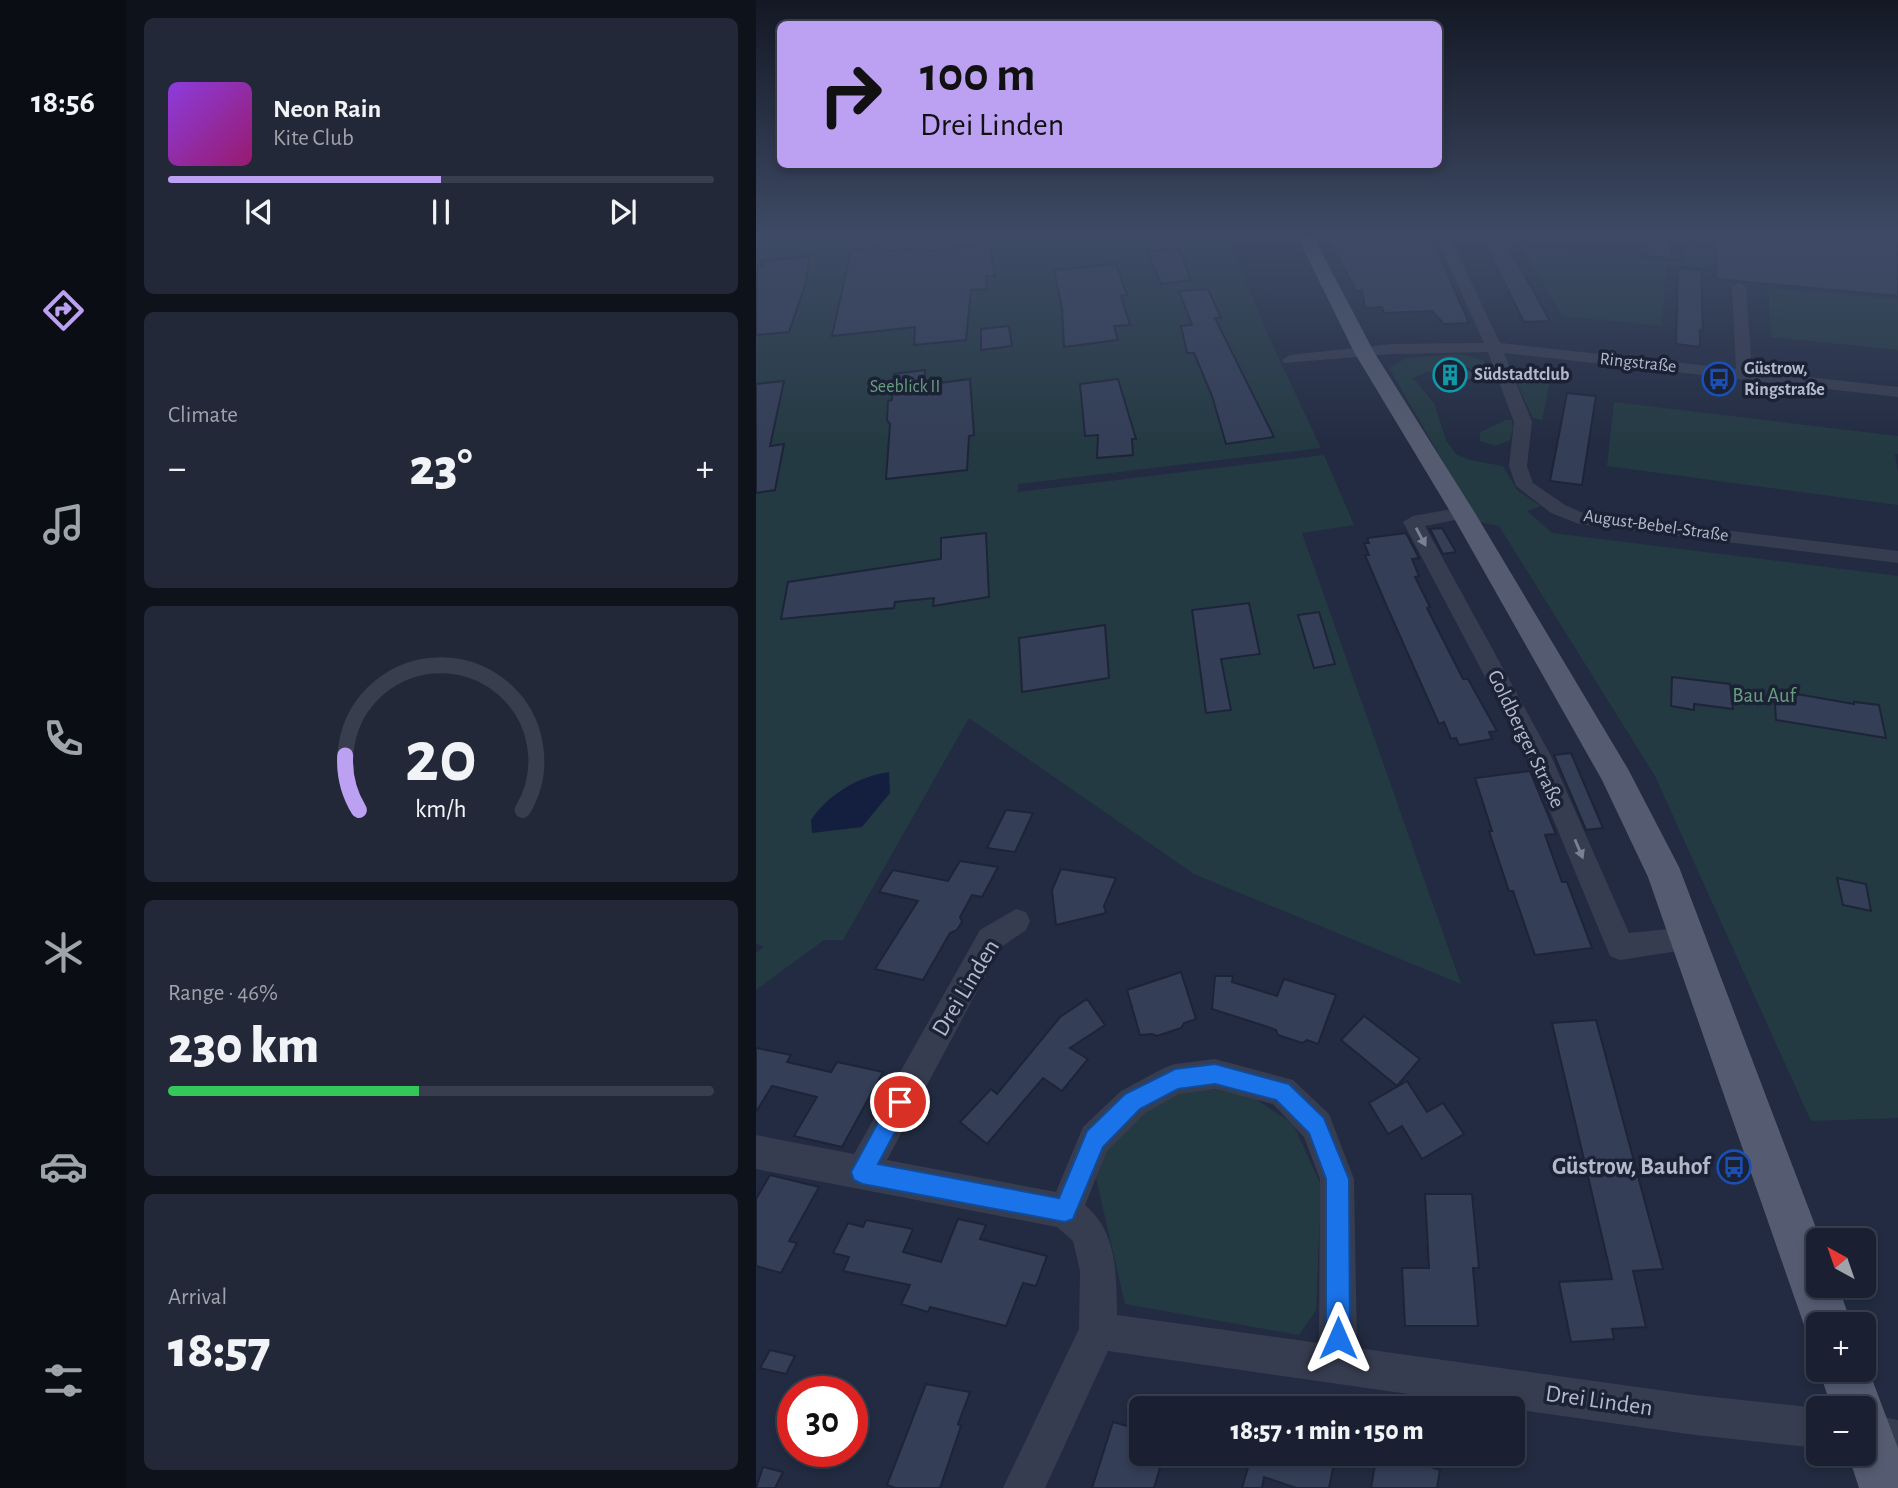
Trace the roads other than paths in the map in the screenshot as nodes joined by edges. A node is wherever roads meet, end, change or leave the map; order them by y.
1 (1341, 307) edge
2 (1474, 307) edge
3 (1740, 307) edge
4 (1494, 347) junction
5 (1364, 352) junction
6 (1290, 360) dead end
7 (1744, 375) junction
8 (1898, 392) edge
9 (1463, 513) junction
10 (1898, 557) edge
11 (1016, 920) dead end
12 (1688, 939) junction
13 (756, 1152) edge
14 (862, 1172) junction
15 (1065, 1211) junction
16 (1823, 1312) edge
17 (1098, 1331) junction
18 (1338, 1364) junction
19 (1806, 1424) edge
20 (1876, 1464) edge
21 (1024, 1488) edge
22 (1886, 1488) edge

1 - 5 main road
2 - 4 street, August-Bebel-Straße
3 - 7 street
4 - 5 street, Ringstraße
4 - 7 street, Ringstraße
4 - 10 street, August-Bebel-Straße
5 - 6 street, Ringstraße
5 - 9 main road
7 - 8 street, Ringstraße
9 - 12 main road
9 -> 12 street, Goldberger Straße
11 - 14 street, Drei Linden
12 - 16 main road
13 - 14 street
14 - 15 street
15 - 17 street
15 - 18 street
17 - 18 street, Drei Linden
17 - 21 street
18 - 19 street, Drei Linden
20 - 22 main road

